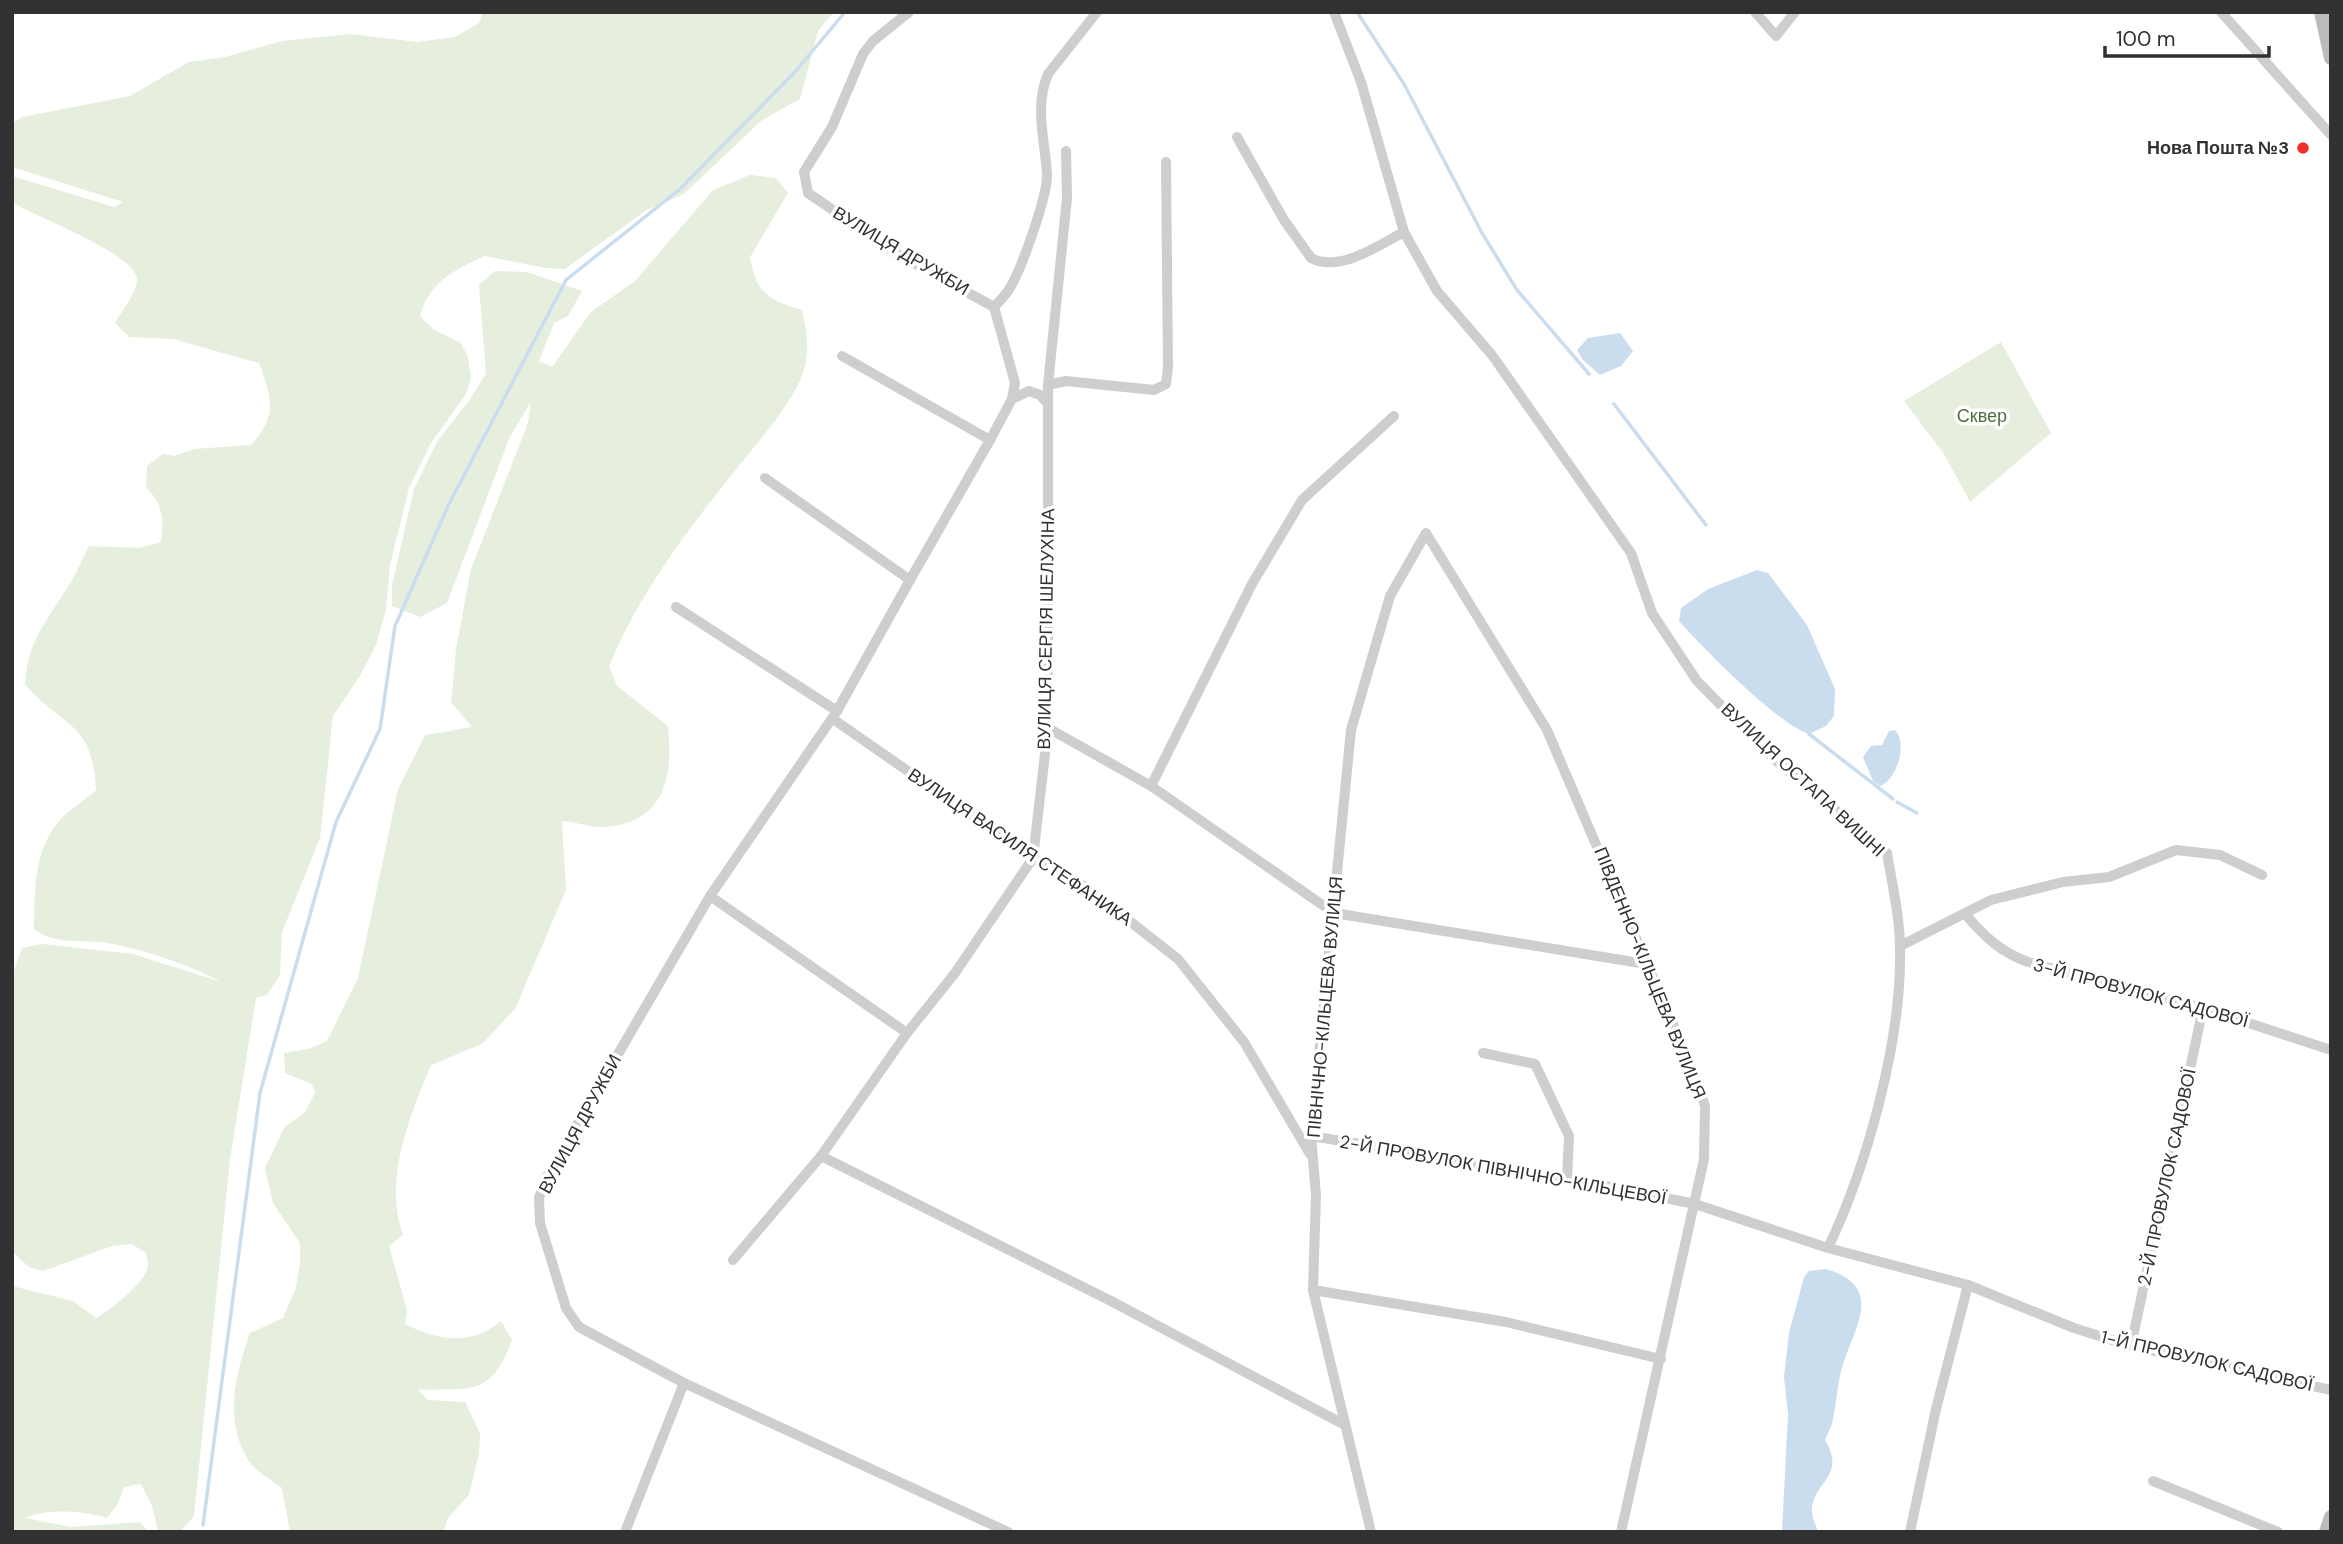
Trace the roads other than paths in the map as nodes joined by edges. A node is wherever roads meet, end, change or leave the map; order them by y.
1 (909, 12) edge
2 (1097, 12) edge
3 (1334, 12) edge
4 (1755, 12) edge
5 (1795, 12) edge
6 (2221, 12) edge
7 (2321, 12) edge
8 (2331, 58) edge
9 (2331, 135) edge
10 (1237, 137) dead end
11 (1066, 151) dead end
12 (1166, 162) dead end
13 (1404, 232) junction
14 (994, 307) junction
15 (842, 356) dead end
16 (1048, 385) junction
17 (1012, 399) junction
18 (1048, 404) junction
19 (1394, 416) dead end
20 (990, 440) junction
21 (765, 478) dead end
22 (1426, 533) joint
23 (910, 580) junction
24 (676, 607) dead end
25 (835, 715) junction
26 (1048, 728) junction
27 (1151, 786) junction
28 (1033, 858) junction
29 (2262, 875) dead end
30 (710, 896) junction
31 (1334, 913) junction
32 (1965, 914) junction
33 (1900, 946) junction
34 (1646, 964) junction
35 (2203, 1008) junction
36 (906, 1033) junction
37 (2331, 1050) edge
38 (1483, 1053) dead end
39 (1311, 1136) junction
40 (821, 1156) junction
41 (1313, 1159) junction
42 (1567, 1178) junction
43 (1695, 1204) junction
44 (1828, 1248) junction
45 (733, 1260) dead end
46 (1968, 1284) junction
47 (1312, 1290) junction
48 (2131, 1346) junction
49 (1661, 1359) junction
50 (684, 1383) junction
51 (2331, 1390) edge
52 (1345, 1425) junction
53 (2153, 1481) dead end
54 (2331, 1517) edge
55 (625, 1532) edge
56 (1008, 1532) edge
57 (1371, 1532) edge
58 (1621, 1532) edge
59 (1910, 1532) edge
60 (2278, 1532) edge
61 (2326, 1532) edge

1 - 14 street, ВУЛИЦЯ ДРУЖБИ
2 - 14 street
3 - 13 street, ВУЛИЦЯ ОСТАПА ВИШНІ
4 - 5 street
6 - 9 street
7 - 8 main road
10 - 13 street
11 - 16 street, ВУЛИЦЯ СЕРГІЯ ШЕЛУХІНА
12 - 16 street
13 - 33 street, ВУЛИЦЯ ОСТАПА ВИШНІ
14 - 17 street
15 - 20 street
16 - 18 street, ВУЛИЦЯ СЕРГІЯ ШЕЛУХІНА
17 - 18 street
17 - 20 street, ВУЛИЦЯ ДРУЖБИ
18 - 26 street, ВУЛИЦЯ СЕРГІЯ ШЕЛУХІНА
19 - 27 street
20 - 23 street, ВУЛИЦЯ ДРУЖБИ
21 - 23 street
22 - 31 street, ПІВНІЧНО-КІЛЬЦЕВА ВУЛИЦЯ
22 - 34 street, ПІВДЕННО-КІЛЬЦЕВА ВУЛИЦЯ
23 - 25 street, ВУЛИЦЯ ДРУЖБИ
24 - 25 street
25 - 28 street, ВУЛИЦЯ ВАСИЛЯ СТЕФАНИКА
25 - 30 street, ВУЛИЦЯ ДРУЖБИ
26 - 27 street
26 - 28 street, ВУЛИЦЯ СЕРГІЯ ШЕЛУХІНА
27 - 31 street
28 - 36 street, ВУЛИЦЯ СЕРГІЯ ШЕЛУХІНА
28 - 41 street, ВУЛИЦЯ ВАСИЛЯ СТЕФАНИКА
29 - 32 street
30 - 36 street
30 - 50 street, ВУЛИЦЯ ДРУЖБИ
31 - 34 street
31 - 39 street, ПІВНІЧНО-КІЛЬЦЕВА ВУЛИЦЯ
32 - 33 street
32 - 35 street, 3-Й ПРОВУЛОК САДОВОЇ
33 - 44 street, ВУЛИЦЯ ОСТАПА ВИШНІ
34 - 43 street, ПІВДЕННО-КІЛЬЦЕВА ВУЛИЦЯ
35 - 37 street, 3-Й ПРОВУЛОК САДОВОЇ
35 - 48 street, 2-Й ПРОВУЛОК САДОВОЇ
36 - 40 street, ВУЛИЦЯ СЕРГІЯ ШЕЛУХІНА
38 - 42 street
39 - 41 street, ПІВНІЧНО-КІЛЬЦЕВА ВУЛИЦЯ
39 - 42 street, 2-Й ПРОВУЛОК ПІВНІЧНО-КІЛЬЦЕВОЇ
40 - 45 street, ВУЛИЦЯ СЕРГІЯ ШЕЛУХІНА
40 - 52 street
41 - 47 street, ПІВНІЧНО-КІЛЬЦЕВА ВУЛИЦЯ
42 - 43 street, 2-Й ПРОВУЛОК ПІВНІЧНО-КІЛЬЦЕВОЇ
43 - 44 street, 2-Й ПРОВУЛОК ПІВНІЧНО-КІЛЬЦЕВОЇ
43 - 49 street, ПІВДЕННО-КІЛЬЦЕВА ВУЛИЦЯ
44 - 46 street, 1-Й ПРОВУЛОК САДОВОЇ
46 - 48 street, 1-Й ПРОВУЛОК САДОВОЇ
46 - 59 street
47 - 49 street
47 - 52 street, ПІВНІЧНО-КІЛЬЦЕВА ВУЛИЦЯ
48 - 51 street, 1-Й ПРОВУЛОК САДОВОЇ
49 - 58 street, ПІВДЕННО-КІЛЬЦЕВА ВУЛИЦЯ
50 - 55 street
50 - 56 street, ВУЛИЦЯ ДРУЖБИ
52 - 57 street, ПІВНІЧНО-КІЛЬЦЕВА ВУЛИЦЯ
53 - 60 street
54 - 61 main road

